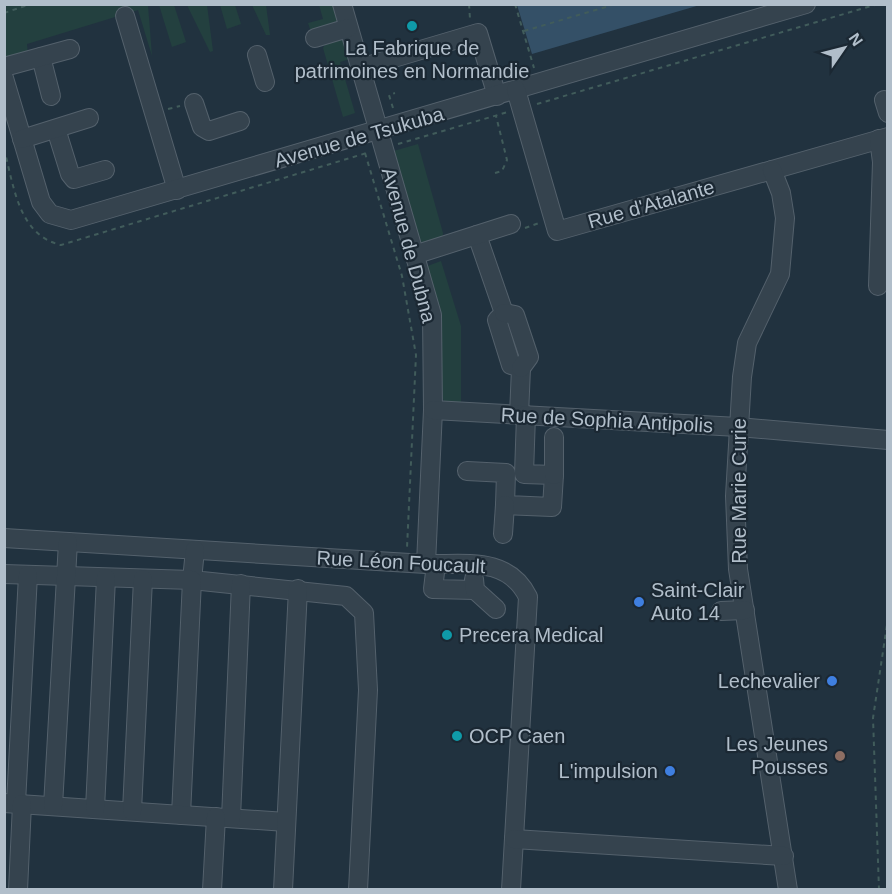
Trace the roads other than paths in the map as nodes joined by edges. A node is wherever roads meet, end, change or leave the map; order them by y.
1 (342, 4) edge
2 (806, 4) edge
3 (125, 16) dead end
4 (348, 28) junction
5 (315, 38) dead end
6 (70, 49) dead end
7 (257, 55) dead end
8 (40, 57) junction
9 (4, 67) edge
10 (360, 68) junction
11 (4, 78) edge
12 (265, 82) dead end
13 (516, 90) junction
14 (51, 96) dead end
15 (497, 96) junction
16 (194, 103) road end
17 (89, 118) dead end
18 (240, 121) dead end
19 (56, 129) junction
20 (379, 131) junction
21 (883, 138) edge
22 (22, 139) junction
23 (105, 170) dead end
24 (772, 170) junction
25 (177, 190) junction
26 (511, 224) road end
27 (477, 235) junction
28 (414, 255) junction
29 (878, 286) dead end
30 (433, 410) junction
31 (523, 415) junction
32 (738, 427) junction
33 (554, 437) dead end
34 (888, 440) edge
35 (467, 471) dead end
36 (515, 473) junction
37 (554, 475) junction
38 (505, 505) junction
39 (503, 534) dead end
40 (4, 538) edge
41 (68, 542) junction
42 (195, 550) junction
43 (431, 564) junction
44 (473, 565) junction
45 (4, 574) edge
46 (28, 575) junction
47 (66, 577) junction
48 (106, 578) junction
49 (143, 579) junction
50 (192, 580) junction
51 (241, 584) junction
52 (298, 589) junction
53 (475, 590) junction
54 (496, 609) dead end
55 (745, 610) junction
56 (721, 611) dead end
57 (14, 803) edge
58 (52, 806) junction
59 (95, 809) junction
60 (132, 811) junction
61 (181, 814) junction
62 (224, 818) junction
63 (286, 822) junction
64 (514, 839) junction
65 (784, 856) junction
66 (18, 890) edge
67 (212, 890) edge
68 (283, 890) edge
69 (358, 890) edge
70 (511, 890) edge
71 (788, 890) edge

1 - 4 street, Avenue de Dubna
2 - 13 street, Avenue de Tsukuba
3 - 25 street
4 - 5 street
4 - 10 street, Avenue de Dubna
6 - 8 street
7 - 12 street
8 - 9 street
8 - 14 street
10 - 15 street
10 - 20 street, Avenue de Dubna
11 - 22 street, Avenue de Tsukuba
13 - 15 street, Avenue de Tsukuba
13 - 24 street, Rue d'Atalante
15 - 20 street, Avenue de Tsukuba
16 - 18 street
17 - 19 street
19 - 22 street
19 - 23 street
20 - 25 street, Avenue de Tsukuba
20 - 28 street, Avenue de Dubna
21 - 24 street, Rue d'Atalante
21 - 29 street
22 - 25 street, Avenue de Tsukuba
24 - 32 street, Rue Marie Curie
26 - 27 street
27 - 28 street
27 - 31 street
28 - 30 street, Avenue de Dubna
30 - 31 street, Rue de Sophia Antipolis
30 - 43 street, Avenue de Dubna
31 - 32 street, Rue de Sophia Antipolis
31 - 36 street
32 - 34 street, Rue de Sophia Antipolis
32 - 55 street, Rue Marie Curie
33 - 37 street
35 - 36 street
36 - 37 street
36 - 38 street
37 - 38 street
38 - 39 street
40 - 41 street, Rue Léon Foucault
41 - 42 street, Rue Léon Foucault
41 - 47 street
42 - 43 street, Rue Léon Foucault
42 - 50 street
43 - 44 street, Rue Léon Foucault
43 - 53 street, Avenue de Dubna
44 - 53 street
44 - 64 street, Rue Léon Foucault
45 - 46 street
46 - 47 street
46 - 57 street
47 - 48 street
47 - 58 street
48 - 49 street
48 - 59 street
49 - 50 street
49 - 60 street
50 - 51 street
50 - 61 street
51 - 52 street
51 - 62 street
52 - 63 street
52 - 69 street
53 - 54 street
55 - 56 street
55 - 65 street, Rue Marie Curie
57 - 58 street
57 - 66 street
58 - 59 street
59 - 60 street
60 - 61 street
61 - 62 street
62 - 63 street
62 - 67 street
63 - 68 street
64 - 65 street
64 - 70 street, Rue Léon Foucault
65 - 71 street, Rue Marie Curie

